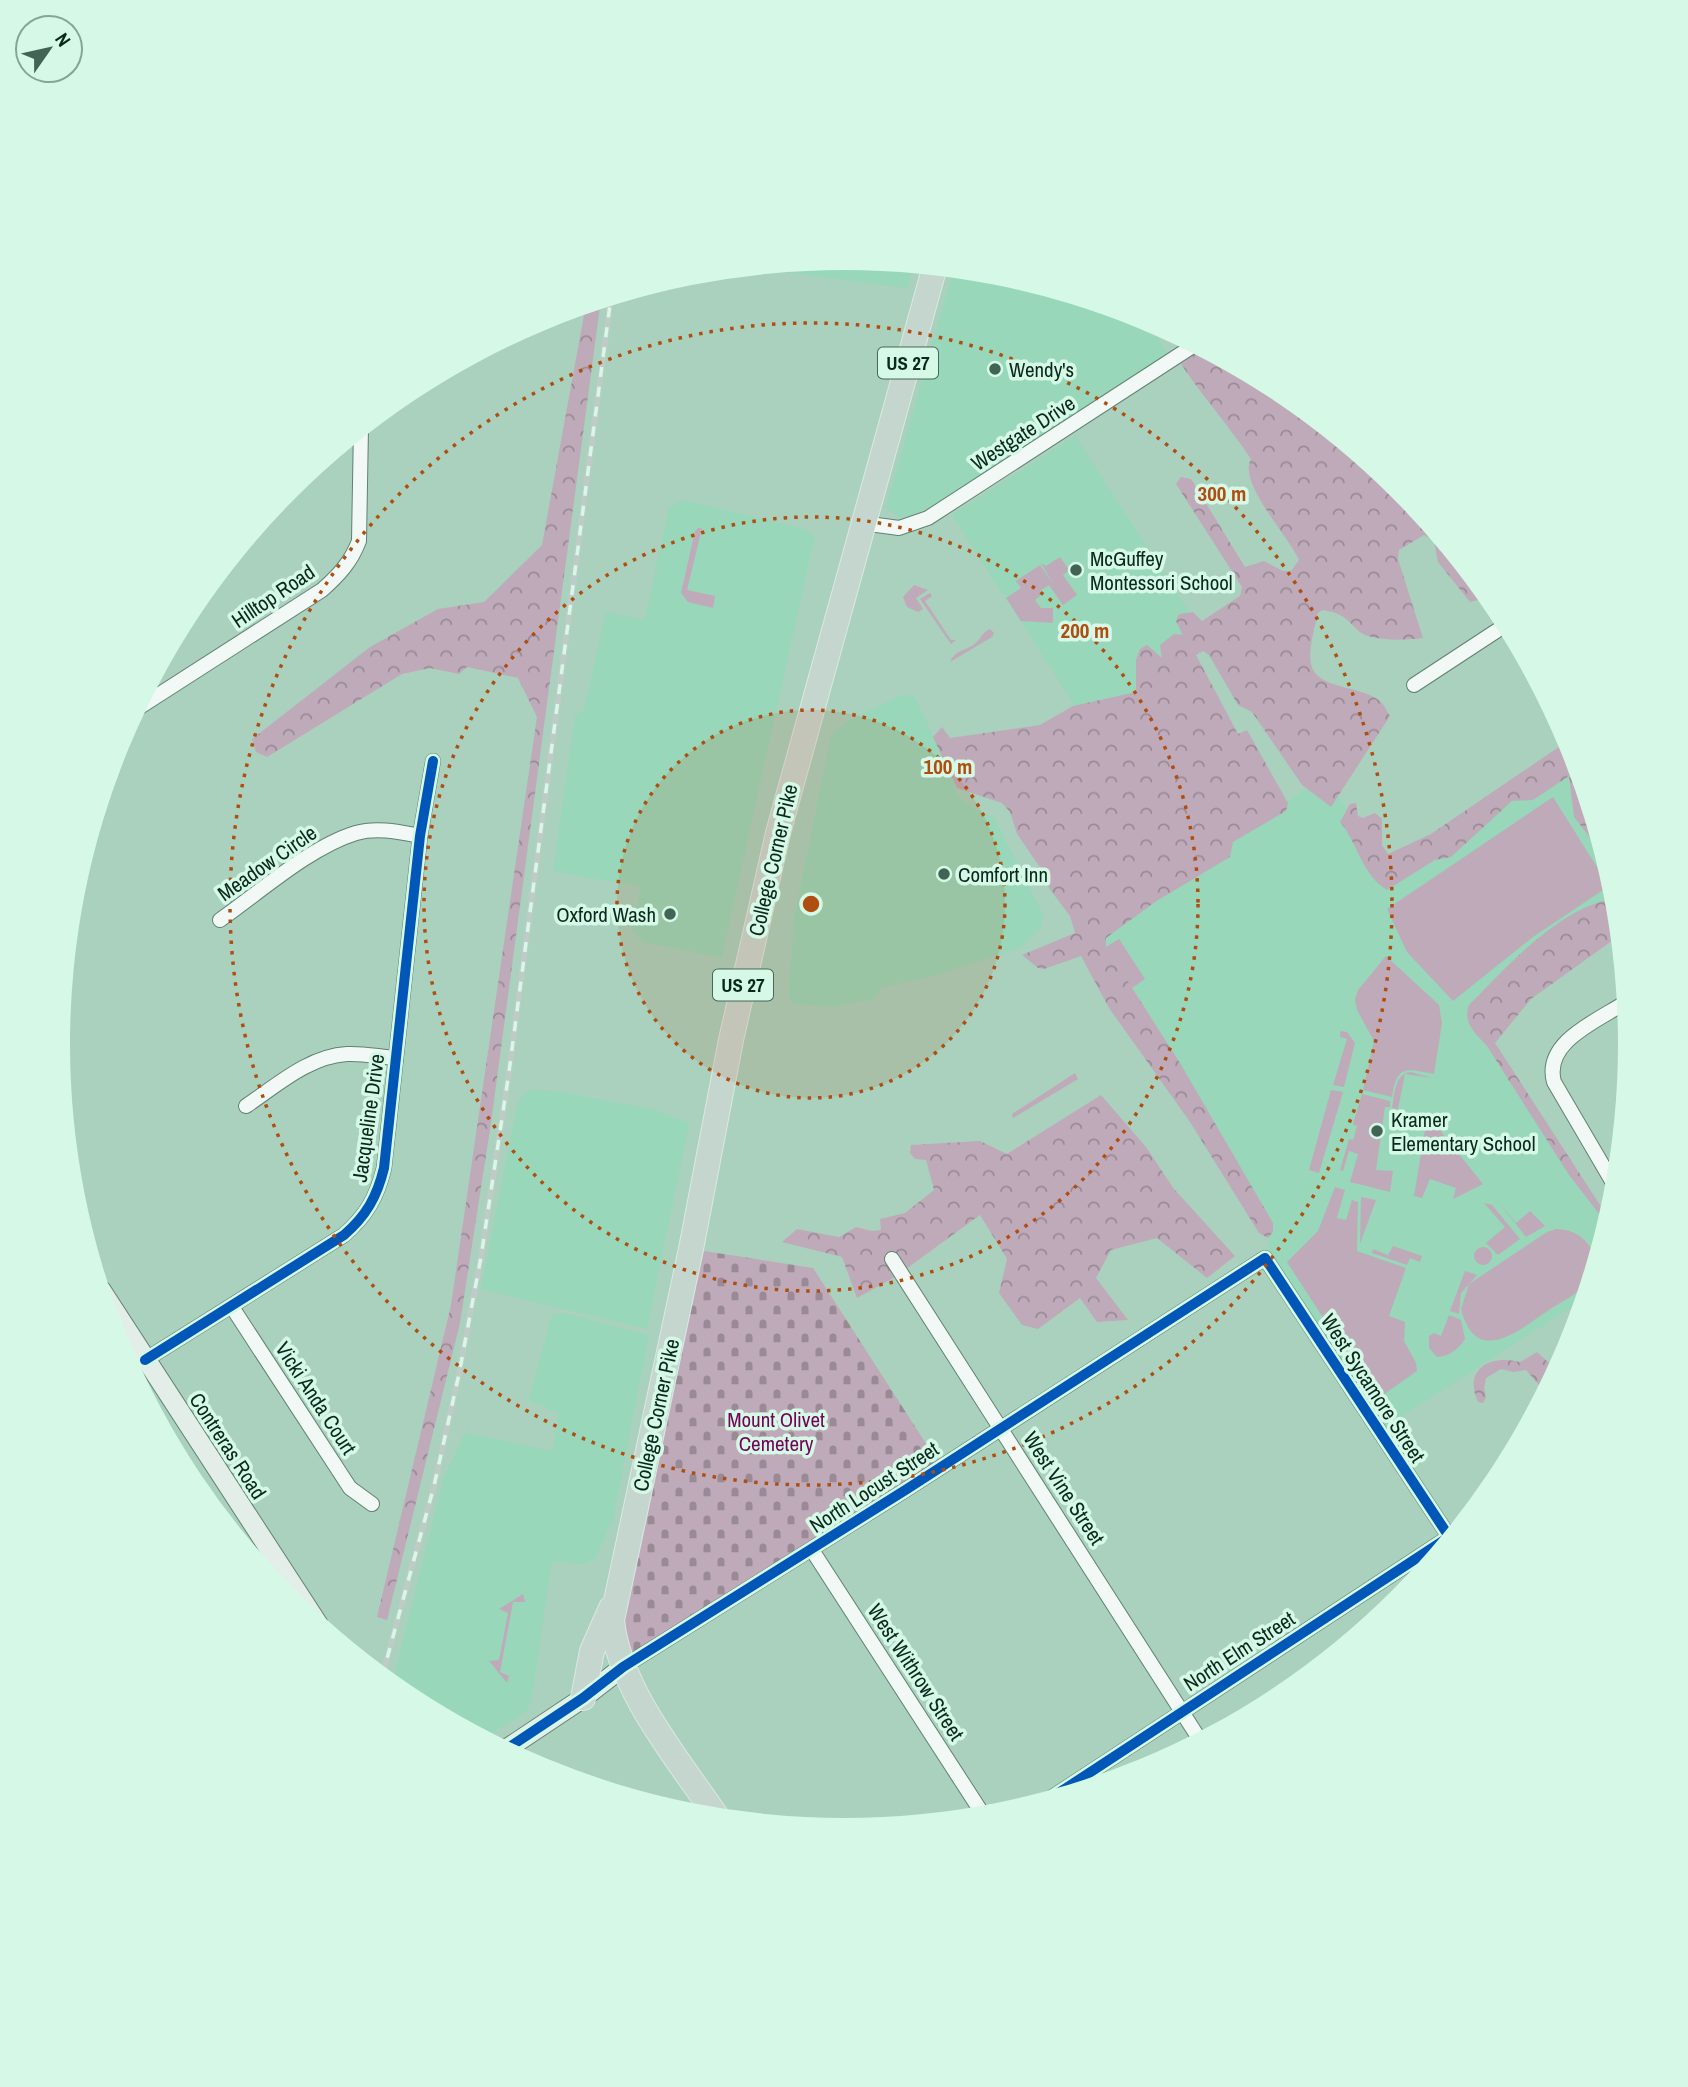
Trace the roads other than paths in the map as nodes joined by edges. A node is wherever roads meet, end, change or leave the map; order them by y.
1 (933, 275) edge
2 (1187, 350) edge
3 (361, 439) edge
4 (862, 523) junction
5 (1498, 630) edge
6 (1414, 685) dead end
7 (151, 700) edge
8 (433, 761) dead end
9 (420, 836) junction
10 (220, 920) dead end
11 (1617, 1008) edge
12 (396, 1058) junction
13 (246, 1105) dead end
14 (1607, 1172) edge
15 (1265, 1258) joint
16 (892, 1259) dead end
17 (232, 1307) junction
18 (124, 1326) edge
19 (145, 1360) junction
20 (1001, 1429) junction
21 (372, 1504) dead end
22 (1445, 1531) edge
23 (812, 1550) junction
24 (1428, 1552) edge
25 (269, 1561) edge
26 (615, 1601) junction
27 (623, 1667) junction
28 (583, 1698) junction
29 (1182, 1712) junction
30 (1195, 1733) edge
31 (514, 1743) edge
32 (1077, 1781) edge
33 (710, 1806) edge
34 (977, 1806) edge

1 - 4 highway, College Corner Pike / US 27
2 - 4 street, Westgate Drive
3 - 7 street, Hilltop Road
4 - 26 highway, College Corner Pike / US 27
5 - 6 street
8 - 9 street, Jacqueline Drive
9 - 10 street, Meadow Circle
9 - 12 street, Jacqueline Drive
11 - 14 street
12 - 13 street
12 - 17 street, Jacqueline Drive
15 - 20 street, North Locust Street
15 - 22 street, West Sycamore Street
16 - 20 street, West Vine Street
17 - 19 street, Jacqueline Drive
17 - 21 street, Vicki Anda Court
18 - 19 street, Contreras Road
19 - 25 street, Contreras Road
20 - 23 street, North Locust Street
20 - 29 street, West Vine Street
23 - 27 street, North Locust Street
23 - 34 street, West Withrow Street
24 - 29 street, North Elm Street
26 - 27 highway, College Corner Pike / US 27
26 - 28 highway
27 - 28 street, North Locust Street
27 - 33 highway, US 27
28 - 31 street, North Locust Street
29 - 30 street, West Vine Street
29 - 32 street, North Elm Street

